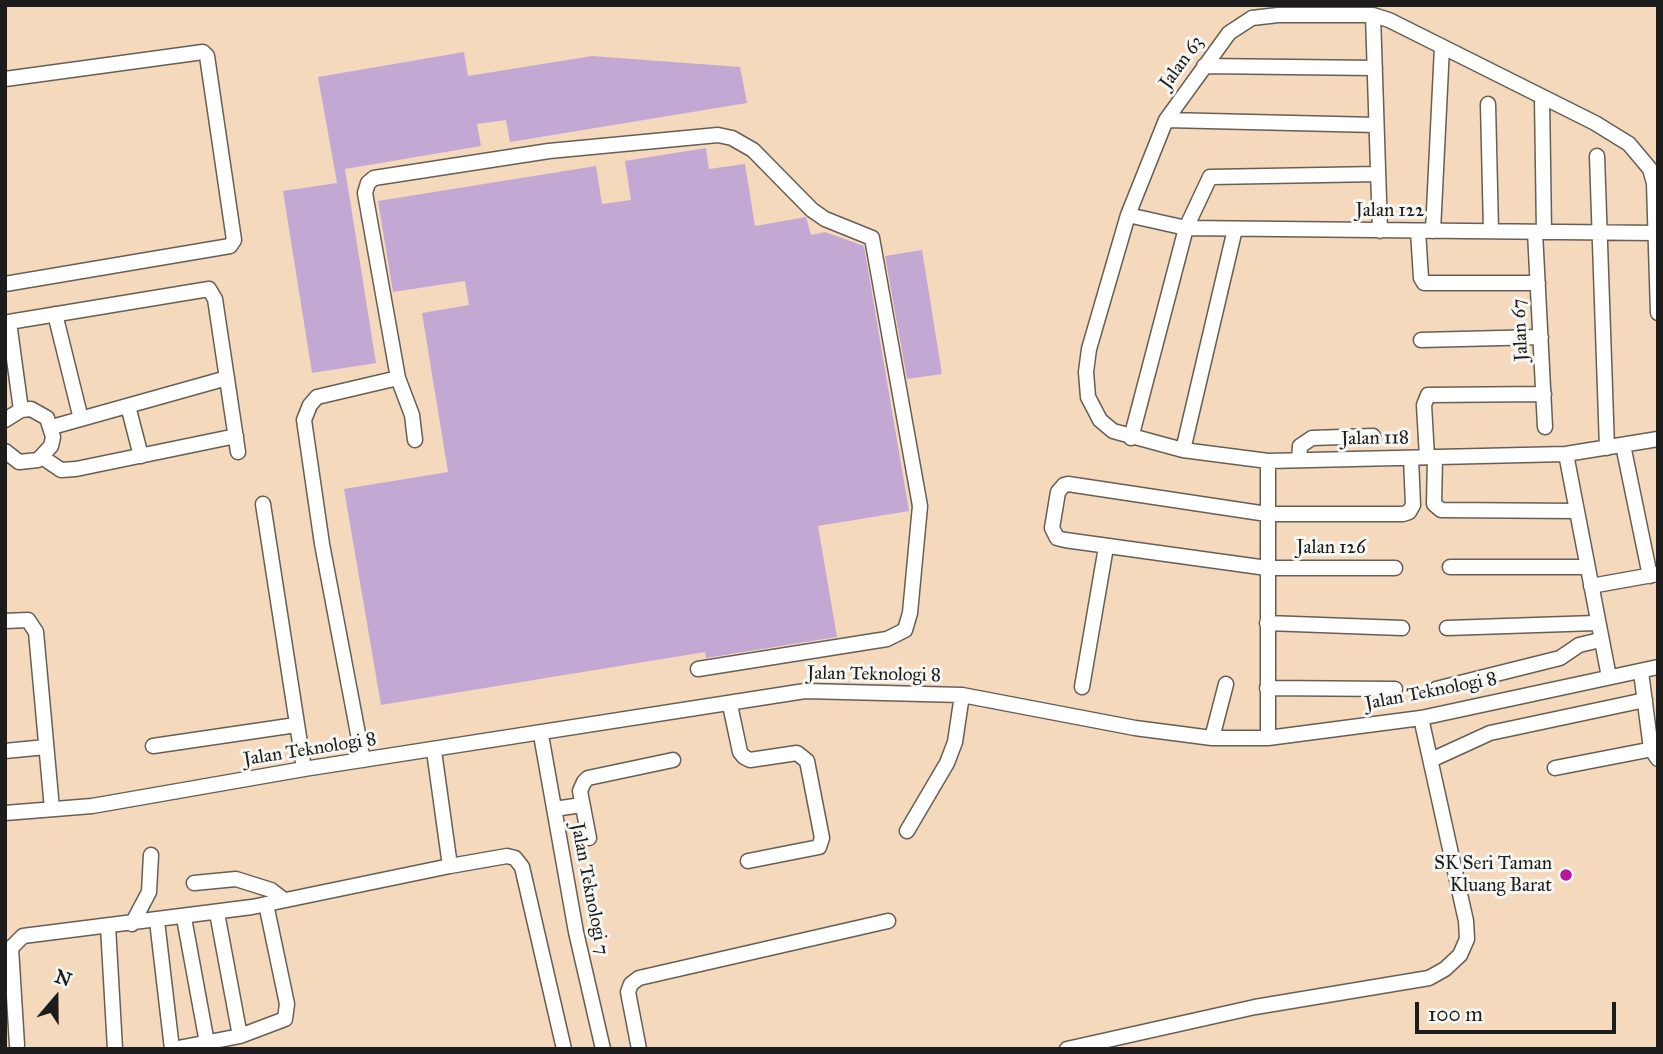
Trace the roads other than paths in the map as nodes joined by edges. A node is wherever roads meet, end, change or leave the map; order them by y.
1 (1373, 15) junction
2 (1442, 47) junction
3 (1204, 66) junction
4 (1375, 68) junction
5 (5, 79) edge
6 (1542, 97) junction
7 (1488, 104) dead end
8 (1166, 120) junction
9 (1376, 125) junction
10 (1597, 156) dead end
11 (1378, 174) junction
12 (1128, 215) junction
13 (1185, 228) junction
14 (1235, 229) junction
15 (1380, 231) junction
16 (1426, 231) junction
17 (1491, 231) junction
18 (1540, 232) junction
19 (1601, 233) junction
20 (1654, 233) junction
21 (1538, 283) junction
22 (5, 284) edge
23 (1658, 313) edge
24 (55, 314) junction
25 (7, 322) edge
26 (1541, 337) junction
27 (1421, 340) dead end
28 (398, 378) junction
29 (227, 379) junction
30 (1544, 394) junction
31 (128, 406) junction
32 (21, 410) junction
33 (81, 419) junction
34 (5, 420) edge
35 (1100, 420) joint
36 (52, 427) junction
37 (1545, 427) dead end
38 (236, 436) junction
39 (1373, 436) dead end
40 (1131, 438) junction
41 (1658, 439) edge
42 (415, 440) dead end
43 (1623, 445) junction
44 (1606, 448) junction
45 (1183, 450) junction
46 (238, 452) dead end
47 (1566, 454) junction
48 (141, 456) junction
49 (7, 457) edge
50 (42, 457) junction
51 (1424, 457) junction
52 (1299, 460) junction
53 (1268, 461) junction
54 (263, 504) dead end
55 (1577, 511) junction
56 (1268, 514) junction
57 (1106, 547) junction
58 (1450, 567) dead end
59 (1587, 567) junction
60 (1268, 568) junction
61 (1395, 568) dead end
62 (1654, 575) edge
63 (1591, 586) junction
64 (5, 621) edge
65 (1267, 623) junction
66 (1596, 623) junction
67 (1402, 628) dead end
68 (1447, 628) dead end
69 (1600, 640) junction
70 (1658, 667) edge
71 (698, 668) dead end
72 (1641, 672) junction
73 (1492, 677) junction
74 (1609, 677) junction
75 (1226, 684) dead end
76 (1082, 687) dead end
77 (1267, 688) junction
78 (1395, 689) dead end
79 (1436, 689) dead end
80 (962, 695) junction
81 (1497, 699) junction
82 (1644, 700) junction
83 (730, 705) junction
84 (1422, 718) junction
85 (296, 725) junction
86 (541, 735) junction
87 (1212, 738) junction
88 (1268, 738) junction
89 (153, 746) dead end
90 (46, 747) junction
91 (5, 751) edge
92 (434, 751) junction
93 (1655, 752) edge
94 (363, 760) junction
95 (673, 760) dead end
96 (1431, 760) junction
97 (1555, 768) dead end
98 (304, 769) junction
99 (582, 805) junction
100 (52, 809) junction
101 (554, 809) junction
102 (5, 813) edge
103 (907, 831) dead end
104 (589, 838) dead end
105 (151, 855) dead end
106 (748, 861) dead end
107 (450, 866) junction
108 (194, 883) dead end
109 (284, 900) junction
110 (266, 904) junction
111 (217, 913) junction
112 (184, 918) junction
113 (157, 921) junction
114 (888, 921) dead end
115 (132, 923) junction
116 (108, 926) junction
117 (240, 1037) junction
118 (207, 1043) junction
119 (1111, 1044) edge
120 (18, 1045) dead end
121 (115, 1049) edge
122 (172, 1049) edge
123 (564, 1049) edge
124 (603, 1049) edge
125 (639, 1049) edge
126 (1066, 1049) edge

1 - 2 street, Jalan 63
1 - 3 street, Jalan 63
1 - 4 street
2 - 6 street, Jalan 63
2 - 16 street
3 - 4 street
3 - 8 street, Jalan 63
4 - 9 street
5 - 22 street
6 - 18 street, Jalan 67
6 - 20 street, Jalan 63
7 - 17 street
8 - 9 street
8 - 12 street, Jalan 63
9 - 11 street
10 - 19 street
11 - 13 street
11 - 15 street
12 - 13 street, Jalan 122
12 - 35 street, Jalan 63
13 - 14 street, Jalan 122
13 - 40 street
14 - 15 street, Jalan 122
14 - 45 street
15 - 16 street, Jalan 122
16 - 17 street, Jalan 122
16 - 21 street
17 - 18 street, Jalan 122
18 - 19 street, Jalan 122
18 - 21 street, Jalan 67
19 - 20 street, Jalan 122
19 - 44 street
20 - 23 street, Jalan 63
21 - 26 street, Jalan 67
24 - 25 street
24 - 29 street
24 - 33 street
25 - 32 street
26 - 27 street
26 - 30 street, Jalan 67
28 - 42 street
28 - 71 street
28 - 94 street
29 - 31 street
29 - 38 street
30 - 37 street, Jalan 67
30 - 51 street
31 - 33 street
31 - 48 street
32 - 34 street
32 - 36 street
33 - 36 street
35 - 40 street, Jalan 118
36 - 50 street
38 - 46 street
38 - 48 street
39 - 52 street
40 - 45 street, Jalan 118
41 - 43 street, Jalan 118
43 - 44 street, Jalan 118
43 - 62 street
44 - 47 street, Jalan 118
45 - 53 street, Jalan 118
47 - 51 street, Jalan 118
47 - 55 street
48 - 50 street
49 - 50 street
51 - 52 street, Jalan 118
51 - 55 street
51 - 56 street
52 - 53 street, Jalan 118
53 - 56 street
54 - 85 street
55 - 59 street
56 - 57 street, Jalan 126
56 - 60 street
57 - 60 street, Jalan 126
57 - 76 street
58 - 59 street
59 - 63 street
60 - 61 street, Jalan 126
60 - 65 street
62 - 63 street
63 - 66 street
64 - 90 street
65 - 67 street
65 - 77 street
66 - 68 street
66 - 69 street
69 - 73 street
69 - 74 street
70 - 72 street, Jalan Teknologi 8
72 - 74 street, Jalan Teknologi 8
72 - 82 street
73 - 79 street
73 - 81 street
74 - 81 street, Jalan Teknologi 8
75 - 87 street
77 - 78 street
77 - 88 street
80 - 83 street, Jalan Teknologi 8
80 - 87 street, Jalan Teknologi 8
80 - 103 street
81 - 84 street, Jalan Teknologi 8
82 - 93 street
82 - 96 street
83 - 86 street, Jalan Teknologi 8
83 - 106 street
84 - 88 street, Jalan Teknologi 8
84 - 96 street
85 - 89 street
85 - 98 street
86 - 92 street, Jalan Teknologi 8
86 - 101 street, Jalan Teknologi 7
87 - 88 street, Jalan Teknologi 8
90 - 91 street
90 - 100 street
92 - 94 street, Jalan Teknologi 8
92 - 107 street
93 - 97 street
94 - 98 street, Jalan Teknologi 8
95 - 99 street
96 - 119 street
98 - 100 street, Jalan Teknologi 8
99 - 101 street
99 - 104 street
100 - 102 street, Jalan Teknologi 8
101 - 124 street, Jalan Teknologi 7
105 - 115 street
107 - 109 street
107 - 123 street
108 - 109 street
109 - 110 street
110 - 111 street
110 - 117 street
111 - 112 street
111 - 117 street
112 - 113 street
112 - 118 street
113 - 115 street
113 - 122 street
114 - 125 street
115 - 116 street
116 - 120 street
116 - 121 street
117 - 118 street
118 - 122 street
119 - 126 street

